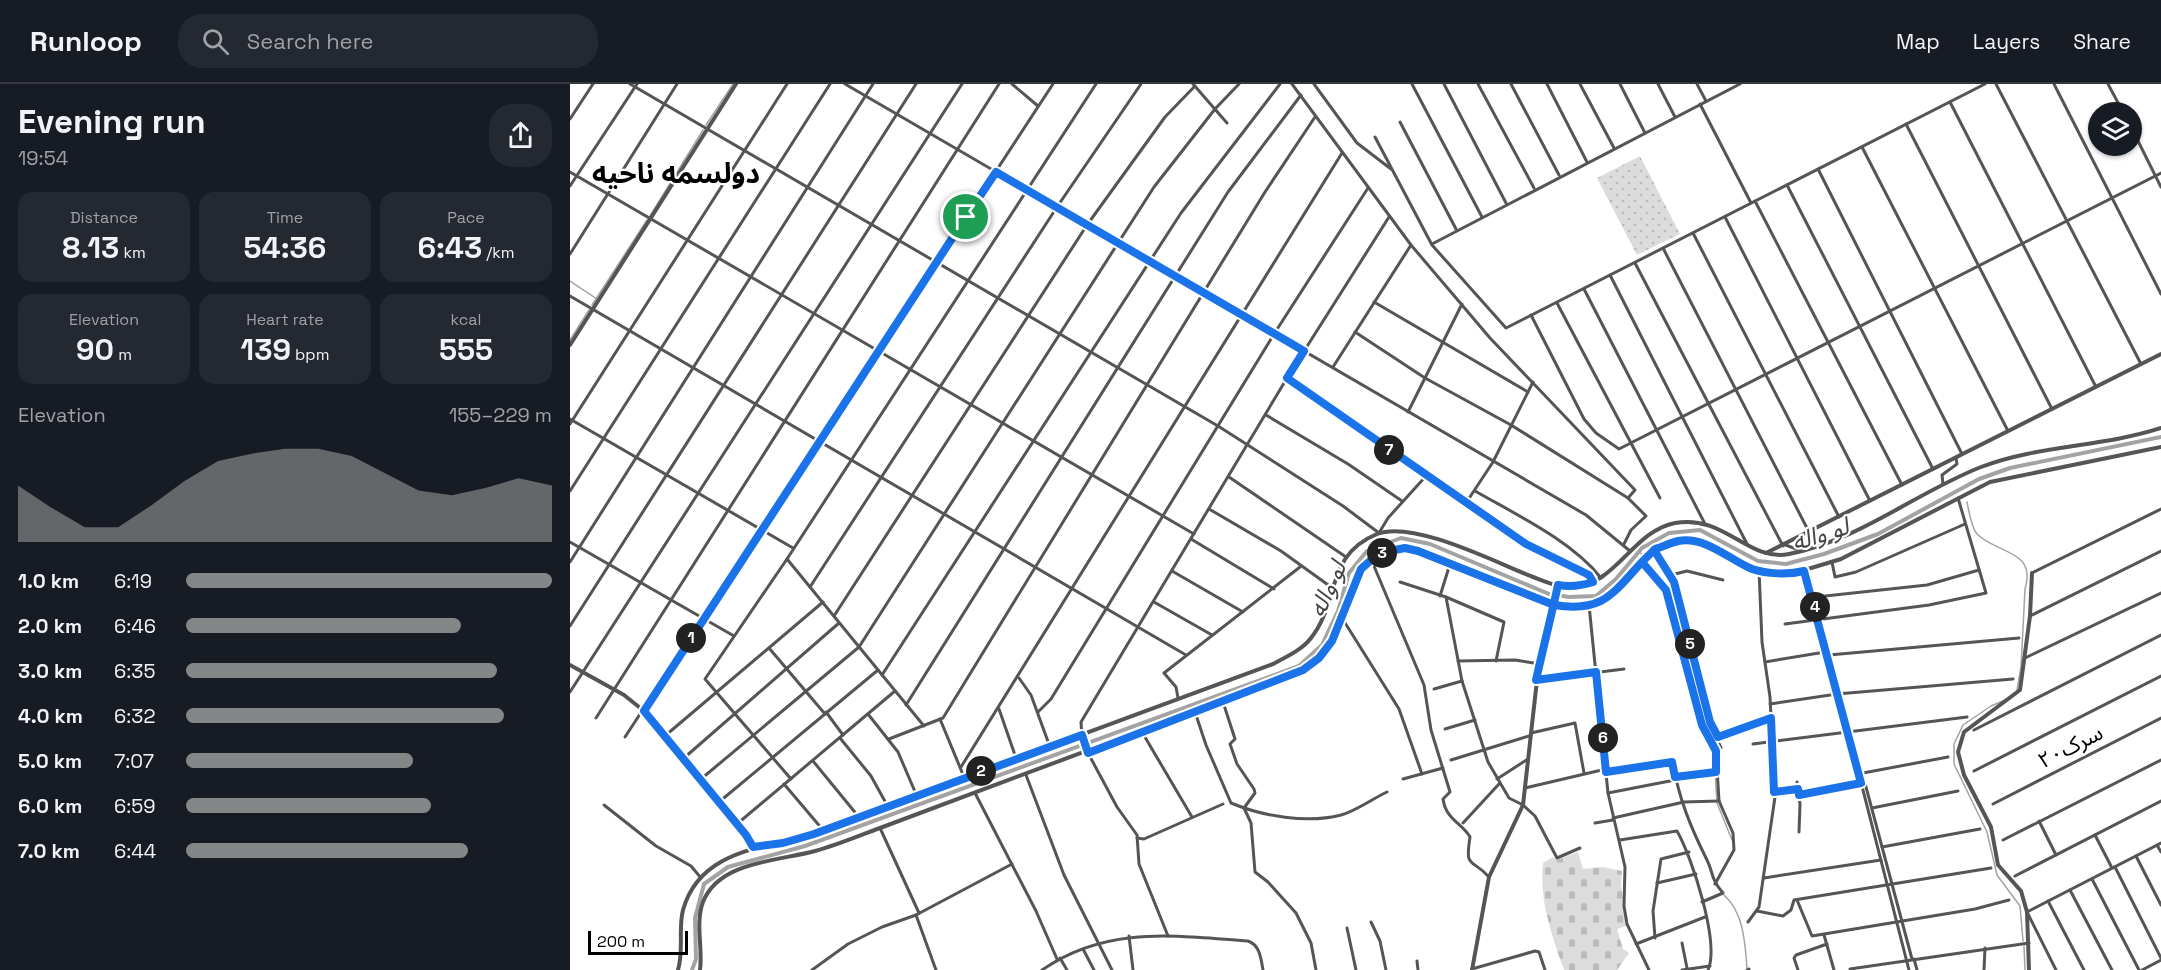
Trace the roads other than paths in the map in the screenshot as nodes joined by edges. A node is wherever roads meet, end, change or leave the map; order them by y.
1 (593, 84) edge
2 (630, 84) edge
3 (677, 84) edge
4 (736, 84) edge
5 (787, 84) edge
6 (830, 84) edge
7 (845, 84) edge
8 (873, 84) edge
9 (916, 84) edge
10 (962, 84) edge
11 (999, 84) edge
12 (1012, 84) edge
13 (1053, 84) edge
14 (1096, 84) edge
15 (1141, 84) edge
16 (1239, 84) edge
17 (1281, 84) edge
18 (1292, 84) edge
19 (1314, 84) edge
20 (1412, 84) edge
21 (1444, 84) edge
22 (1478, 84) edge
23 (1511, 84) edge
24 (1546, 84) edge
25 (1580, 84) edge
26 (1620, 84) edge
27 (1658, 84) edge
28 (1697, 84) edge
29 (1740, 84) edge
30 (1985, 84) edge
31 (1996, 84) edge
32 (2054, 84) edge
33 (2108, 84) edge
34 (636, 85) edge
35 (1194, 85) edge
36 (1735, 85) edge
37 (1301, 95) junction
38 (865, 96) junction
39 (1706, 101) junction
40 (1950, 102) junction
41 (2118, 102) edge
42 (665, 103) junction
43 (1700, 104) junction
44 (1038, 106) junction
45 (1215, 109) junction
46 (897, 114) junction
47 (1315, 117) junction
48 (1675, 117) junction
49 (570, 119) edge
50 (1400, 122) dead end
51 (1227, 123) dead end
52 (1906, 124) junction
53 (708, 130) junction
54 (929, 133) junction
55 (1645, 133) junction
56 (1375, 137) dead end
57 (1862, 147) junction
58 (1614, 148) junction
59 (2142, 149) edge
60 (958, 150) junction
61 (744, 151) junction
62 (1342, 153) junction
63 (1588, 162) junction
64 (776, 169) junction
65 (1818, 169) junction
66 (1392, 170) junction
67 (570, 172) edge
68 (996, 172) junction
69 (2161, 173) edge
70 (2155, 175) junction
71 (576, 176) junction
72 (1560, 176) junction
73 (1787, 185) junction
74 (570, 186) edge
75 (2161, 187) edge
76 (808, 188) junction
77 (1368, 188) junction
78 (1534, 189) junction
79 (1027, 190) junction
80 (608, 194) junction
81 (2112, 198) junction
82 (1753, 202) junction
83 (1506, 203) junction
84 (839, 206) junction
85 (1057, 207) junction
86 (1389, 217) junction
87 (1482, 217) junction
88 (1725, 217) junction
89 (651, 219) junction
90 (2067, 220) junction
91 (871, 224) junction
92 (1087, 225) junction
93 (1456, 230) junction
94 (1693, 233) junction
95 (687, 240) junction
96 (899, 240) junction
97 (1118, 243) junction
98 (2022, 243) junction
99 (1432, 244) junction
100 (1411, 245) junction
101 (1663, 248) junction
102 (570, 254) edge
103 (718, 259) junction
104 (1149, 261) junction
105 (937, 262) junction
106 (1635, 263) junction
107 (1979, 266) junction
108 (1610, 275) junction
109 (1174, 276) junction
110 (751, 278) junction
111 (967, 280) junction
112 (1935, 288) junction
113 (1584, 289) junction
114 (1203, 293) junction
115 (2161, 294) edge
116 (781, 295) junction
117 (570, 296) edge
118 (999, 298) junction
119 (1374, 302) junction
120 (1557, 303) junction
121 (1462, 304) junction
122 (593, 309) junction
123 (1891, 310) junction
124 (813, 314) junction
125 (1028, 315) junction
126 (1241, 315) junction
127 (1532, 315) junction
128 (1860, 326) junction
129 (630, 330) junction
130 (843, 331) junction
131 (1355, 332) junction
132 (1059, 333) junction
133 (1274, 334) junction
134 (1442, 342) junction
135 (1829, 342) junction
136 (570, 345) edge
137 (661, 349) junction
138 (1091, 351) junction
139 (1304, 351) junction
140 (879, 352) junction
141 (2161, 354) edge
142 (1797, 358) junction
143 (2141, 364) junction
144 (1118, 367) junction
145 (693, 368) junction
146 (1333, 368) junction
147 (909, 369) junction
148 (1766, 374) junction
149 (1287, 378) junction
150 (1425, 378) junction
151 (1533, 382) junction
152 (1147, 384) junction
153 (724, 386) junction
154 (940, 387) junction
155 (2096, 387) junction
156 (1736, 390) junction
157 (1528, 392) junction
158 (1710, 403) junction
159 (755, 404) junction
160 (971, 405) junction
161 (1185, 406) junction
162 (2052, 409) junction
163 (1408, 412) junction
164 (1266, 415) junction
165 (1682, 417) junction
166 (571, 421) edge
167 (785, 422) junction
168 (1002, 422) junction
169 (1511, 425) junction
170 (1218, 426) junction
171 (2161, 428) edge
172 (1657, 430) junction
173 (2008, 431) junction
174 (604, 438) junction
175 (819, 441) junction
176 (1033, 441) junction
177 (1631, 443) junction
178 (1248, 444) junction
179 (2161, 447) edge
180 (1963, 455) junction
181 (1061, 457) junction
182 (636, 458) junction
183 (1956, 458) junction
184 (851, 459) junction
185 (1494, 462) junction
186 (1933, 470) junction
187 (666, 475) junction
188 (1092, 475) junction
189 (1426, 476) junction
190 (882, 477) junction
191 (1229, 477) junction
192 (1902, 486) junction
193 (1944, 486) junction
194 (570, 491) edge
195 (1475, 491) junction
196 (698, 493) junction
197 (913, 495) junction
198 (1129, 497) junction
199 (1628, 498) junction
200 (1660, 498) dead end
201 (1958, 498) junction
202 (1402, 501) junction
203 (1870, 502) junction
204 (1466, 504) junction
205 (1209, 509) junction
206 (2161, 509) edge
207 (729, 511) junction
208 (944, 513) junction
209 (1163, 517) junction
210 (1840, 518) junction
211 (1704, 522) junction
212 (1965, 524) junction
213 (762, 529) junction
214 (974, 531) junction
215 (1379, 533) junction
216 (1809, 533) junction
217 (1194, 534) junction
218 (1191, 539) junction
219 (570, 542) edge
220 (1624, 544) junction
221 (1747, 544) junction
222 (1784, 545) junction
223 (579, 547) junction
224 (793, 548) junction
225 (1004, 548) junction
226 (1654, 550) junction
227 (1630, 551) junction
228 (1800, 551) junction
229 (2161, 551) edge
230 (1765, 554) junction
231 (1346, 557) junction
232 (787, 559) junction
233 (1371, 559) junction
234 (570, 562) edge
235 (1642, 562) junction
236 (1832, 562) junction
237 (1450, 564) junction
238 (609, 565) junction
239 (1036, 566) junction
240 (1300, 567) junction
241 (1759, 570) junction
242 (1806, 570) junction
243 (1979, 570) junction
244 (1172, 571) junction
245 (2032, 573) joint
246 (1671, 574) junction
247 (1601, 578) junction
248 (1723, 580) dead end
249 (641, 582) junction
250 (1400, 582) dead end
251 (1593, 582) junction
252 (810, 587) junction
253 (1331, 587) junction
254 (1558, 587) junction
255 (1074, 588) junction
256 (1274, 589) junction
257 (2161, 593) edge
258 (1440, 596) junction
259 (1446, 597) junction
260 (1816, 597) junction
261 (672, 600) junction
262 (1154, 601) junction
263 (823, 602) junction
264 (1554, 603) junction
265 (1589, 605) junction
266 (1108, 608) junction
267 (1243, 612) junction
268 (834, 616) junction
269 (2030, 616) junction
270 (703, 618) junction
271 (1342, 618) junction
272 (1821, 618) junction
273 (840, 623) junction
274 (1785, 624) dead end
275 (1138, 625) junction
276 (570, 626) edge
277 (1212, 635) junction
278 (2161, 635) edge
279 (734, 636) junction
280 (2019, 638) dead end
281 (859, 647) junction
282 (769, 648) junction
283 (1828, 654) junction
284 (1186, 655) junction
285 (2025, 658) junction
286 (1496, 661) junction
287 (1458, 662) junction
288 (1765, 662) junction
289 (1540, 664) junction
290 (570, 665) edge
291 (787, 669) junction
292 (1624, 669) dead end
293 (878, 670) junction
294 (583, 672) junction
295 (1596, 672) junction
296 (882, 675) junction
297 (2161, 676) edge
298 (1018, 677) junction
299 (2013, 679) dead end
300 (1536, 680) junction
301 (1462, 681) junction
302 (1434, 689) dead end
303 (615, 690) junction
304 (895, 691) junction
305 (570, 692) edge
306 (716, 692) junction
307 (806, 692) junction
308 (1839, 694) junction
309 (1178, 700) junction
310 (1223, 702) junction
311 (1770, 704) junction
312 (906, 705) junction
313 (999, 709) junction
314 (644, 711) junction
315 (1038, 712) junction
316 (1195, 712) junction
317 (825, 713) junction
318 (735, 714) junction
319 (868, 714) junction
320 (1967, 717) dead end
321 (596, 718) dead end
322 (1771, 718) junction
323 (2161, 718) edge
324 (940, 719) junction
325 (1475, 720) junction
326 (924, 726) junction
327 (1445, 729) dead end
328 (1974, 730) dead end
329 (1142, 732) junction
330 (1849, 732) junction
331 (1529, 734) junction
332 (666, 735) junction
333 (753, 736) junction
334 (842, 736) junction
335 (1082, 736) junction
336 (625, 737) dead end
337 (1718, 737) junction
338 (889, 739) junction
339 (1772, 742) junction
340 (1753, 744) dead end
341 (1050, 747) junction
342 (1721, 748) dead end
343 (1484, 750) junction
344 (1087, 751) junction
345 (1948, 757) dead end
346 (684, 758) junction
347 (772, 758) junction
348 (1016, 758) junction
349 (1528, 759) junction
350 (813, 760) junction
351 (1451, 760) dead end
352 (2161, 760) edge
353 (961, 767) junction
354 (1443, 768) junction
355 (1606, 770) junction
356 (1974, 771) dead end
357 (1716, 772) junction
358 (1584, 773) junction
359 (1863, 773) junction
360 (1422, 774) junction
361 (1026, 776) junction
362 (964, 777) junction
363 (1675, 778) junction
364 (701, 779) junction
365 (790, 779) junction
366 (1403, 779) dead end
367 (1496, 780) junction
368 (1797, 782) dead end
369 (1861, 783) junction
370 (784, 784) junction
371 (1499, 784) junction
372 (1525, 788) junction
373 (1798, 789) junction
374 (1958, 791) dead end
375 (1387, 792) dead end
376 (1774, 792) junction
377 (975, 793) junction
378 (1608, 793) junction
379 (916, 794) junction
380 (1799, 795) junction
381 (1719, 801) junction
382 (2161, 801) edge
383 (719, 802) junction
384 (1681, 803) junction
385 (1223, 804) dead end
386 (1993, 804) dead end
387 (604, 805) dead end
388 (887, 805) junction
389 (1523, 805) junction
390 (1244, 808) junction
391 (1872, 808) junction
392 (858, 816) junction
393 (1192, 817) junction
394 (1613, 819) junction
395 (2039, 821) junction
396 (1463, 823) dead end
397 (1595, 823) dead end
398 (737, 824) junction
399 (880, 828) junction
400 (1980, 829) dead end
401 (823, 830) junction
402 (1799, 832) dead end
403 (2095, 835) junction
404 (1137, 837) junction
405 (1620, 840) junction
406 (2003, 840) dead end
407 (2159, 844) edge
408 (753, 847) junction
409 (1882, 847) junction
410 (1580, 848) dead end
411 (1689, 852) junction
412 (2161, 852) edge
413 (2056, 855) junction
414 (2136, 856) junction
415 (1881, 860) junction
416 (1012, 864) junction
417 (1990, 868) dead end
418 (2113, 868) junction
419 (1696, 874) junction
420 (2014, 876) dead end
421 (701, 878) junction
422 (1489, 878) junction
423 (1763, 879) junction
424 (2092, 879) junction
425 (1657, 882) junction
426 (1715, 884) junction
427 (1892, 884) junction
428 (1887, 885) junction
429 (2070, 890) junction
430 (1797, 900) junction
431 (2009, 900) dead end
432 (2048, 901) junction
433 (1702, 902) junction
434 (2161, 904) edge
435 (1757, 911) junction
436 (2027, 912) junction
437 (917, 914) junction
438 (1705, 917) junction
439 (1902, 921) junction
440 (1371, 922) dead end
441 (1748, 922) dead end
442 (1897, 922) junction
443 (1347, 928) dead end
444 (1824, 935) junction
445 (1129, 936) junction
446 (1168, 936) junction
447 (1655, 938) junction
448 (1682, 943) dead end
449 (2029, 943) junction
450 (1097, 944) junction
451 (1636, 944) junction
452 (1827, 944) junction
453 (1985, 947) junction
454 (1083, 949) junction
455 (1059, 959) junction
456 (1913, 959) junction
457 (2161, 959) edge
458 (1907, 960) junction
459 (1417, 961) dead end
460 (1709, 968) edge
461 (1472, 969) edge
462 (1688, 969) edge
463 (1850, 969) edge
464 (678, 970) edge
465 (700, 970) edge
466 (812, 970) edge
467 (936, 970) edge
468 (1042, 970) edge
469 (1067, 970) edge
470 (1094, 970) edge
471 (1112, 970) edge
472 (1133, 970) edge
473 (1263, 970) edge
474 (1316, 970) edge
475 (1356, 970) edge
476 (1386, 970) edge
477 (1418, 970) edge
478 (1545, 970) edge
479 (1649, 970) edge
480 (1682, 970) edge
481 (1798, 970) edge
482 (1834, 970) edge
483 (1909, 970) edge
484 (1917, 970) edge
485 (1984, 970) edge
486 (2029, 970) edge
487 (2056, 970) edge
488 (2084, 970) edge
489 (2112, 970) edge
490 (2140, 970) edge

1 - 49 street
2 - 34 street
3 - 42 street
4 - 53 street
5 - 61 street
6 - 64 street
7 - 38 street
8 - 38 street
9 - 46 street
10 - 54 street
11 - 60 street
12 - 44 street
13 - 44 street
14 - 79 street
15 - 85 street
16 - 45 street
17 - 104 street
18 - 37 street
19 - 66 street
20 - 87 street
21 - 83 street
22 - 78 street
23 - 72 street
24 - 63 street
25 - 58 street
26 - 55 street
27 - 48 street
28 - 39 street
29 - 36 street
30 - 40 street
31 - 90 street
32 - 81 street
33 - 41 street
34 - 42 street
34 - 71 street
35 - 45 street
35 - 92 street
36 - 39 street
37 - 47 street
37 - 109 street
38 - 46 street
38 - 76 street
39 - 43 street
40 - 52 street
40 - 98 street
42 - 53 street
42 - 80 street
43 - 48 street
43 - 82 street
44 - 68 street
45 - 51 street
45 - 97 street
46 - 54 street
46 - 84 street
47 - 62 street
47 - 114 street
48 - 55 street
50 - 93 street
52 - 57 street
52 - 107 street
53 - 61 street
53 - 89 street
54 - 60 street
54 - 91 street
55 - 58 street
56 - 66 street
57 - 65 street
57 - 112 street
58 - 63 street
59 - 70 street
60 - 68 street
60 - 96 street
61 - 64 street
61 - 95 street
62 - 77 street
62 - 126 street
63 - 72 street
64 - 76 street
64 - 103 street
65 - 73 street
65 - 123 street
66 - 99 street
67 - 71 street
68 - 79 street
68 - 105 street
69 - 70 street
70 - 75 street
70 - 81 street
71 - 74 street
71 - 80 street
72 - 78 street
73 - 82 street
73 - 128 street
76 - 84 street
76 - 110 street
77 - 86 street
77 - 133 street
78 - 83 street
79 - 85 street
79 - 111 street
80 - 89 street
80 - 102 street
81 - 90 street
81 - 115 street
82 - 88 street
82 - 135 street
83 - 87 street
84 - 91 street
84 - 116 street
85 - 92 street
85 - 118 street
86 - 100 street
86 - 139 street
87 - 93 street
88 - 94 street
88 - 142 street
89 - 95 street
89 - 122 street
90 - 98 street
90 - 143 street
91 - 96 street
91 - 124 street
92 - 97 street
92 - 125 street
93 - 99 street
94 - 101 street
94 - 148 street
95 - 103 street
95 - 129 street
96 - 105 street
96 - 130 street
97 - 104 street
97 - 132 street
98 - 107 street
98 - 155 street
99 - 127 street
100 - 119 street
100 - 121 street
101 - 106 street
101 - 156 street
103 - 110 street
103 - 137 street
104 - 109 street
104 - 138 street
105 - 111 street
105 - 140 street
106 - 108 street
106 - 158 street
107 - 112 street
107 - 162 street
108 - 113 street
108 - 165 street
109 - 114 street
109 - 144 street
110 - 116 street
110 - 145 street
111 - 118 street
111 - 147 street
112 - 123 street
112 - 173 street
113 - 120 street
113 - 172 street
114 - 126 street
114 - 152 street
116 - 124 street
116 - 153 street
117 - 122 street
118 - 125 street
118 - 154 street
119 - 131 street
119 - 134 street
120 - 127 street
120 - 177 street
121 - 134 street
121 - 151 street
122 - 129 street
122 - 136 street
123 - 128 street
123 - 180 street
124 - 130 street
124 - 159 street
125 - 132 street
125 - 160 street
126 - 133 street
126 - 161 street
127 - 177 street
128 - 135 street
128 - 186 street
129 - 137 street
129 - 166 street
130 - 140 street
130 - 167 street
131 - 146 street
131 - 150 street
132 - 138 street
132 - 168 street
133 - 139 street
133 - 170 street
134 - 150 street
134 - 157 street
135 - 142 street
135 - 192 street
137 - 145 street
137 - 174 street
138 - 144 street
138 - 176 street
139 - 146 street
139 - 149 street
140 - 147 street
140 - 175 street
141 - 143 street
142 - 148 street
142 - 203 street
143 - 155 street
144 - 152 street
144 - 181 street
145 - 153 street
145 - 182 street
146 - 163 street
147 - 154 street
147 - 184 street
148 - 156 street
148 - 210 street
149 - 164 street
149 - 189 street
150 - 163 street
150 - 169 street
151 - 157 street
151 - 199 street
152 - 161 street
152 - 188 street
153 - 159 street
153 - 187 street
154 - 160 street
154 - 190 street
155 - 162 street
156 - 158 street
156 - 216 street
157 - 169 street
158 - 165 street
158 - 222 street
159 - 167 street
159 - 196 street
160 - 168 street
160 - 197 street
161 - 170 street
161 - 198 street
162 - 173 street
163 - 185 street
164 - 178 street
164 - 202 street
165 - 172 street
165 - 221 street
166 - 174 street
167 - 175 street
167 - 207 street
168 - 176 street
168 - 208 street
169 - 185 street
169 - 199 street
170 - 178 street
170 - 209 street
171 - 193 street
172 - 177 street
172 - 211 street
173 - 180 street
174 - 182 street
174 - 194 street
175 - 184 street
175 - 213 street
176 - 181 street
176 - 214 street
177 - 200 street
178 - 191 street
178 - 215 street
179 - 201 street
180 - 183 street
181 - 188 street
181 - 225 street
182 - 187 street
182 - 223 street
183 - 186 street
183 - 193 street
184 - 190 street
184 - 224 street
185 - 195 street
185 - 220 street
186 - 192 street
187 - 196 street
187 - 238 street
188 - 198 street
188 - 239 street
189 - 202 street
189 - 204 street
190 - 197 street
190 - 252 street
191 - 205 street
191 - 231 street
192 - 203 street
193 - 228 street
195 - 204 street
195 - 247 street
196 - 207 street
196 - 249 street
197 - 208 street
197 - 268 street
198 - 209 street
198 - 255 street
199 - 220 street
201 - 212 street
201 - 236 street
202 - 215 street
203 - 210 street
204 - 251 street
205 - 217 street
205 - 240 street
206 - 245 street
207 - 213 street
207 - 261 street
208 - 214 street
208 - 281 street
209 - 217 street
209 - 266 street
210 - 216 street
211 - 221 street
211 - 227 street
212 - 236 street
212 - 243 street
213 - 224 street
213 - 270 street
214 - 225 street
214 - 296 street
215 - 231 street
215 - 254 street
216 - 222 street
217 - 218 street
218 - 244 street
218 - 256 street
219 - 223 street
220 - 227 street
221 - 230 street
222 - 228 street
222 - 230 street
223 - 234 street
223 - 238 street
224 - 232 street
225 - 239 street
225 - 312 street
226 - 235 street
226 - 241 street
226 - 246 street
227 - 247 street
228 - 230 street
229 - 269 street
231 - 253 street
232 - 252 street
232 - 279 street
233 - 237 street
233 - 271 street
233 - 354 street
235 - 265 street
235 - 357 street
236 - 242 street
237 - 258 street
237 - 264 street
238 - 249 street
238 - 276 street
239 - 255 street
239 - 324 street
240 - 253 street
240 - 256 street
241 - 242 street
241 - 288 street
242 - 260 street
242 - 272 street
243 - 260 street
243 - 272 street
244 - 262 street
244 - 267 street
245 - 269 street
246 - 248 street
246 - 337 street
247 - 251 street
249 - 261 street
249 - 294 street
250 - 258 street
251 - 254 street
252 - 263 street
253 - 309 street
254 - 264 street
255 - 266 street
255 - 298 street
256 - 267 street
257 - 285 street
258 - 259 street
259 - 286 street
259 - 287 street
260 - 272 street
261 - 270 street
261 - 303 street
262 - 275 street
262 - 277 street
263 - 268 street
263 - 282 street
264 - 265 street
264 - 289 street
265 - 295 street
266 - 275 street
266 - 315 street
267 - 277 street
268 - 273 street
269 - 285 street
270 - 279 street
270 - 314 street
271 - 310 street
271 - 360 street
272 - 274 street
272 - 283 street
273 - 281 street
273 - 291 street
275 - 284 street
275 - 335 street
277 - 284 street
278 - 328 street
279 - 306 street
280 - 283 street
281 - 293 street
281 - 307 street
282 - 291 street
282 - 306 street
283 - 288 street
283 - 308 street
284 - 309 street
285 - 436 street
286 - 287 street
286 - 289 street
287 - 301 street
288 - 311 street
289 - 300 street
290 - 294 street
291 - 307 street
291 - 318 street
292 - 295 street
293 - 296 street
293 - 317 street
294 - 303 street
294 - 305 street
295 - 300 street
295 - 355 street
296 - 304 street
297 - 356 street
298 - 313 street
298 - 315 street
299 - 308 street
300 - 331 street
301 - 302 street
301 - 325 street
303 - 314 street
303 - 321 street
304 - 312 street
304 - 319 street
306 - 318 street
306 - 332 street
307 - 317 street
307 - 333 street
308 - 311 street
308 - 330 street
309 - 335 street
310 - 316 street
310 - 390 street
311 - 322 street
312 - 326 street
313 - 348 street
313 - 353 street
314 - 332 street
314 - 336 street
315 - 341 street
316 - 329 street
316 - 390 street
317 - 334 street
317 - 347 street
318 - 333 street
318 - 346 street
319 - 334 street
319 - 338 street
320 - 330 street
322 - 337 street
322 - 339 street
323 - 386 street, سرک۲۰
324 - 326 street
324 - 353 street
325 - 327 street
325 - 343 street
326 - 338 street
329 - 344 street
329 - 393 street
330 - 339 street
330 - 359 street
330 - 369 street
331 - 343 street
331 - 349 street
331 - 358 street
332 - 346 street
333 - 347 street
333 - 364 street
334 - 350 street
334 - 388 street
335 - 341 street
335 - 344 street
337 - 342 street
338 - 379 street
339 - 340 street
339 - 376 street
341 - 348 street
343 - 351 street
343 - 367 street
344 - 361 street
344 - 404 street
345 - 359 street
346 - 364 street
347 - 365 street
347 - 383 street
348 - 362 street
349 - 367 street
349 - 372 street
350 - 365 street
350 - 392 street
352 - 395 street
353 - 362 street
354 - 360 street
354 - 422 street
355 - 358 street
355 - 363 street
355 - 378 street
357 - 363 street
357 - 381 street
358 - 372 street
359 - 391 street
360 - 366 street
361 - 377 street
361 - 450 street
362 - 379 street
363 - 378 street
363 - 384 street
364 - 383 street
365 - 370 street
367 - 371 street
368 - 373 street
369 - 380 street
369 - 415 street
370 - 398 street
370 - 401 street
371 - 389 street
371 - 396 street
372 - 389 street
373 - 376 street
373 - 380 street
374 - 391 street
375 - 390 street
376 - 423 street
377 - 399 street
377 - 416 street
378 - 394 street
379 - 388 street
380 - 402 street
381 - 384 street
381 - 426 street
382 - 403 street
383 - 398 street
384 - 394 street
384 - 426 street
385 - 393 street
387 - 421 street
388 - 392 street
389 - 410 street
389 - 422 street
390 - 474 street
391 - 409 street
392 - 401 street
393 - 404 street
394 - 397 street
394 - 405 street
395 - 406 street
395 - 413 street
398 - 408 street
399 - 437 street
399 - 465 street
400 - 409 street
401 - 408 street
403 - 413 street
403 - 418 street
404 - 446 street
405 - 411 street
405 - 451 street
407 - 412 street
407 - 414 street
408 - 421 street
409 - 427 street
411 - 419 street
411 - 425 street
413 - 420 street
414 - 418 street
414 - 434 street
415 - 423 street
415 - 428 street
416 - 437 street
416 - 455 street
417 - 427 street
418 - 424 street
418 - 457 street
419 - 425 street
419 - 433 street
421 - 464 street
422 - 461 street
423 - 435 street
424 - 429 street
424 - 490 street
425 - 447 street
426 - 433 street
427 - 428 street
427 - 439 street
428 - 430 street
428 - 442 street
429 - 432 street
429 - 489 street
430 - 435 street
430 - 444 street
431 - 439 street
432 - 436 street
432 - 488 street
433 - 438 street
435 - 441 street
436 - 449 street
436 - 487 street
437 - 466 street
437 - 467 street
438 - 447 street
438 - 460 street
439 - 442 street
439 - 456 street
440 - 476 street
442 - 444 street
442 - 458 street
443 - 475 street
444 - 452 street
445 - 446 street
445 - 450 street
445 - 472 street
446 - 473 street
447 - 451 street
448 - 462 street
449 - 453 street
449 - 486 street
450 - 454 street
450 - 471 street
451 - 479 street
452 - 481 street
452 - 482 street
453 - 456 street
453 - 485 street
454 - 455 street
454 - 470 street
455 - 468 street
455 - 469 street
456 - 458 street
456 - 484 street
457 - 490 street
458 - 463 street
458 - 483 street
459 - 477 street
460 - 462 street
461 - 478 street
462 - 480 street

